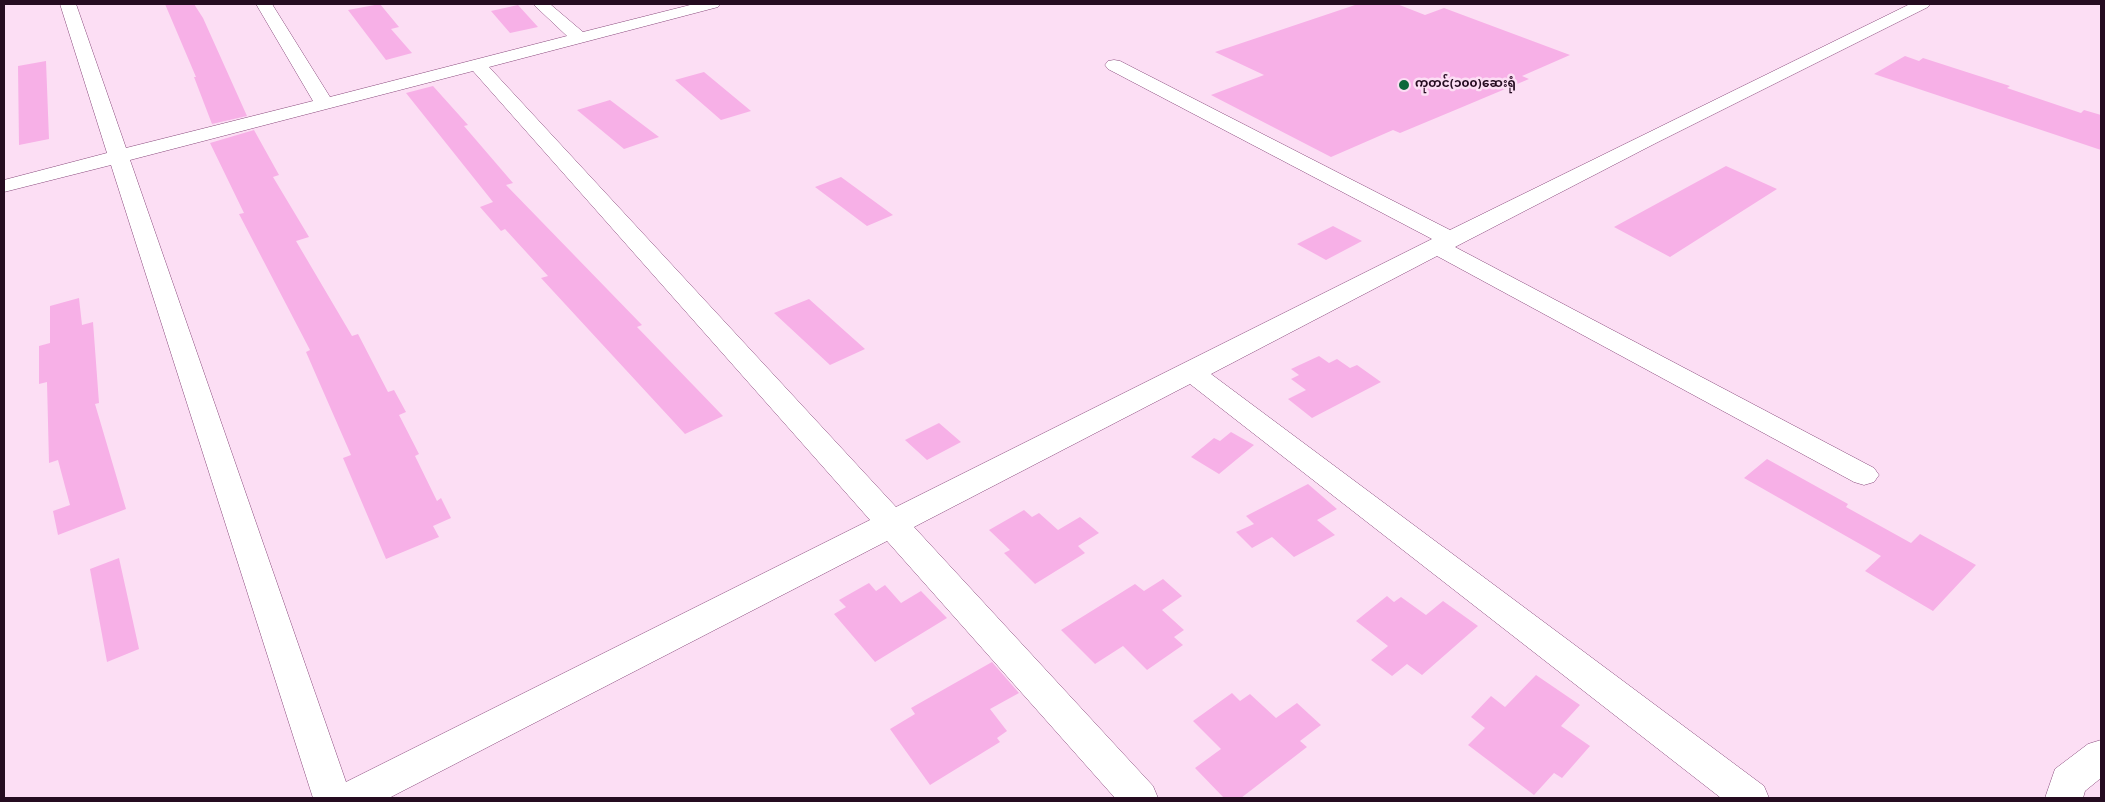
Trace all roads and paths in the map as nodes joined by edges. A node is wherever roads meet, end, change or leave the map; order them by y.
1 (68, 4) edge
2 (264, 4) edge
3 (541, 4) edge
4 (712, 4) edge
5 (1922, 4) edge
6 (579, 38) junction
7 (477, 64) junction
8 (1114, 65) dead end
9 (324, 104) junction
10 (119, 156) junction
11 (4, 186) edge
12 (1444, 243) junction
13 (1191, 372) junction
14 (1864, 475) dead end
15 (892, 524) junction
16 (2101, 756) edge
17 (332, 798) edge
18 (352, 798) edge
19 (1140, 798) edge
20 (1750, 798) edge
21 (2064, 798) edge

1 - 10 street
2 - 9 street
3 - 6 street
4 - 6 street
5 - 12 street
6 - 7 street
7 - 9 street
7 - 15 street
8 - 12 street
9 - 10 street
10 - 11 street
10 - 17 street
12 - 13 street
12 - 14 street
13 - 15 street
13 - 20 street
15 - 18 street
15 - 19 street
16 - 21 street

